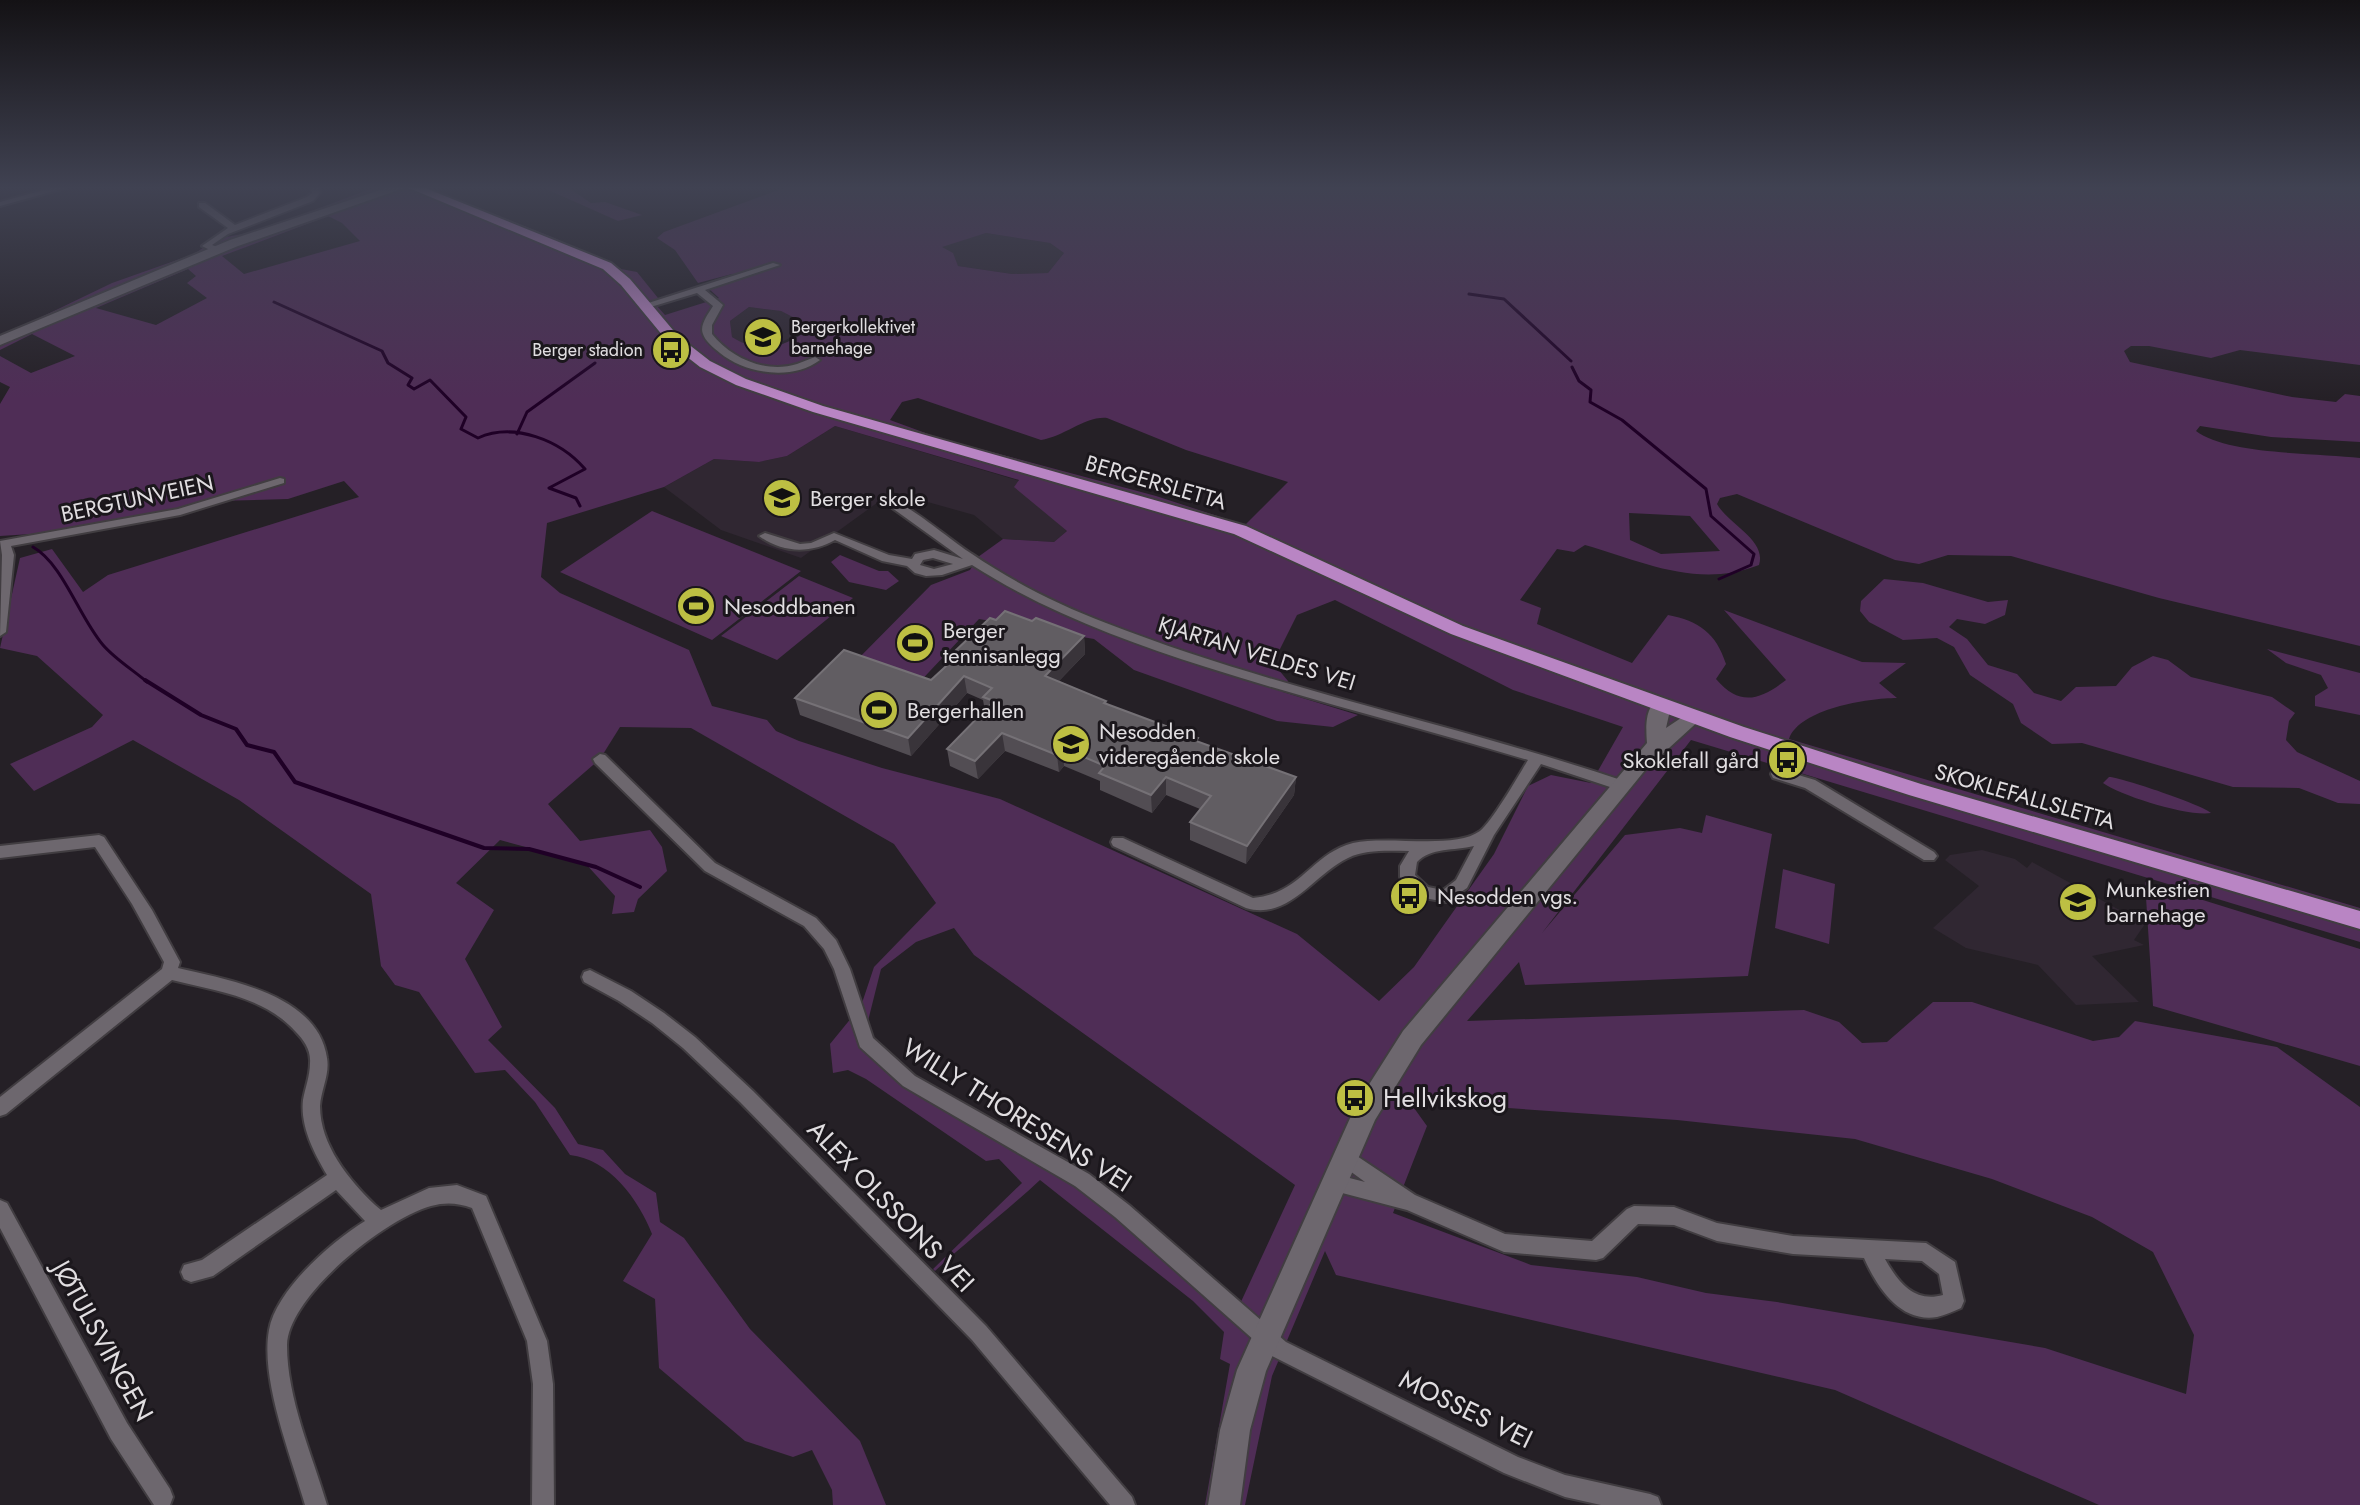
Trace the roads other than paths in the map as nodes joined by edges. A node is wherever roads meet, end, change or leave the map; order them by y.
1 (197, 258) edge
2 (588, 258) edge
3 (776, 265) dead end
4 (698, 289) junction
5 (644, 306) junction
6 (3, 337) edge
7 (815, 360) dead end
8 (280, 481) dead end
9 (892, 503) dead end
10 (765, 536) dead end
11 (3, 545) edge
12 (969, 562) junction
13 (913, 563) junction
14 (0, 632) edge
15 (1677, 712) junction
16 (1657, 745) junction
17 (1537, 758) junction
18 (600, 759) dead end
19 (1778, 774) dead end
20 (1622, 786) junction
21 (1487, 834) junction
22 (1118, 842) dead end
23 (1430, 845) junction
24 (0, 852) edge
25 (1929, 856) dead end
26 (2360, 920) edge
27 (169, 973) junction
28 (590, 977) dead end
29 (0, 1108) edge
30 (1345, 1157) junction
31 (338, 1178) junction
32 (1334, 1183) junction
33 (1408, 1201) junction
34 (0, 1209) edge
35 (380, 1221) junction
36 (1869, 1248) dead end
37 (191, 1272) dead end
38 (1266, 1337) junction
39 (162, 1497) dead end
40 (316, 1505) edge
41 (543, 1505) edge
42 (1124, 1505) edge
43 (1224, 1505) edge
44 (1650, 1505) edge

1 - 6 main road
2 - 5 main road, BERGERSLETTA
3 - 4 street
4 - 5 street
4 - 7 street
5 - 15 main road, BERGERSLETTA
8 - 11 street, BERGTUNVEIEN
9 - 12 street, KJARTAN VELDES VEI
10 - 13 street
11 - 14 street
12 - 13 street, KJARTAN VELDES VEI
12 - 13 street
12 - 17 street, KJARTAN VELDES VEI
15 - 16 main road
15 - 16 main road
15 - 26 main road, SKOKLEFALLSLETTA
16 - 20 main road
17 - 20 street, KJARTAN VELDES VEI
17 - 21 street
18 - 38 street, WILLY THORESENS VEI
19 - 25 street
20 - 30 main road
21 - 23 street
21 - 23 street
22 - 23 street
24 - 27 street
27 - 29 street
27 - 31 street
28 - 42 street, ALEX OLSSONS VEI
30 - 32 main road
30 - 33 street
31 - 35 street
31 - 37 street
32 - 33 street
32 - 38 main road
33 - 36 street
34 - 39 street, JØTULSVINGEN
35 - 40 street
35 - 41 street
38 - 43 main road
38 - 44 street, MOSSES VEI

